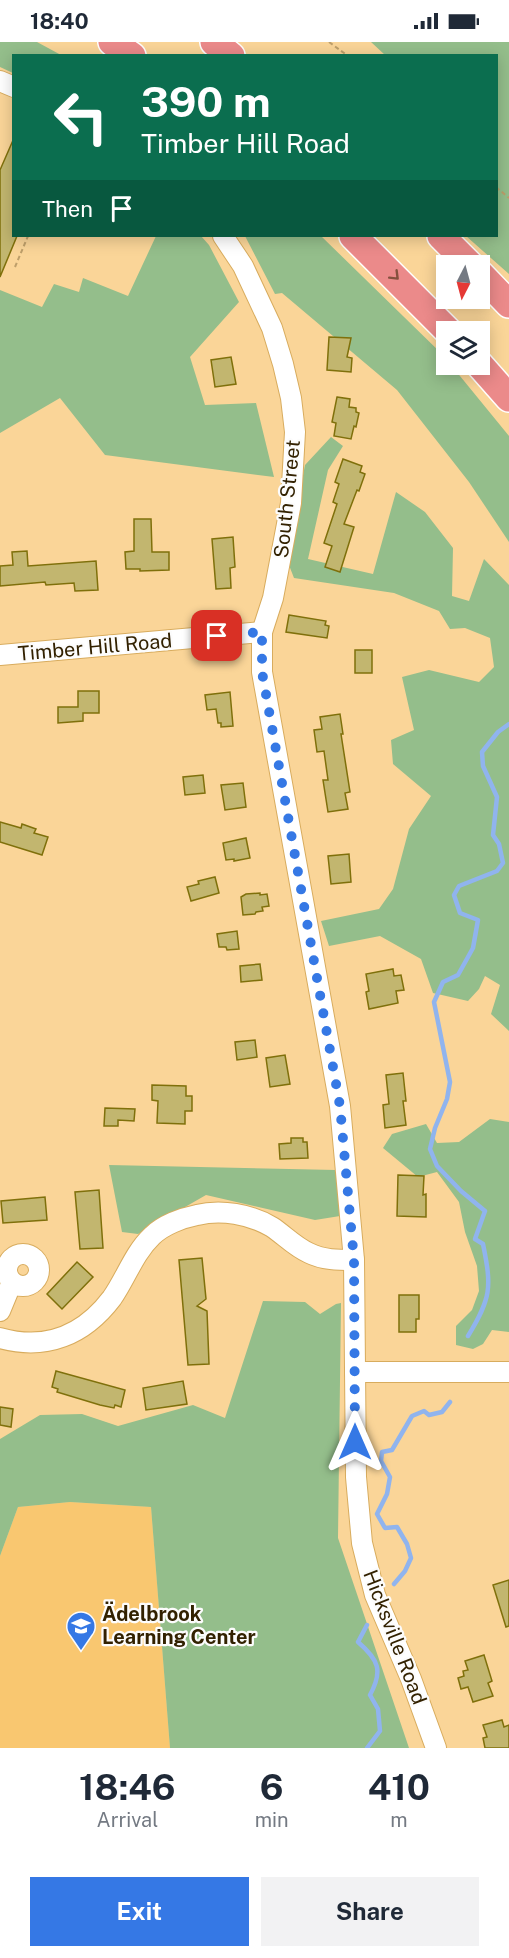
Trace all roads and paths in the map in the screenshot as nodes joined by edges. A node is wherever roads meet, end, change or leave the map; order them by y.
1 (112, 42) edge
2 (214, 42) edge
3 (329, 42) edge
4 (129, 54) edge
5 (229, 54) edge
6 (345, 54) edge
7 (28, 237) edge
8 (225, 237) edge
9 (354, 237) edge
10 (442, 237) edge
11 (460, 255) edge
12 (15, 267) dead end
13 (490, 284) edge
14 (509, 304) edge
15 (438, 321) edge
16 (489, 375) edge
17 (509, 398) edge
18 (262, 632) junction
19 (0, 655) edge
20 (354, 1260) junction
21 (12, 1281) dead end
22 (0, 1311) edge
23 (0, 1338) edge
24 (355, 1372) junction
25 (509, 1372) edge
26 (436, 1748) edge

1 - 4 highway
2 - 5 highway
3 - 6 path
7 - 12 path
8 - 18 street, South Street
9 -> 15 highway
10 - 11 highway
13 - 14 highway
16 - 17 highway
18 - 19 street, Timber Hill Road
18 - 20 street, Hicksville Road
20 - 23 street
20 - 24 street, Hicksville Road
21 - 22 street
24 - 25 street
24 - 26 street, Hicksville Road

